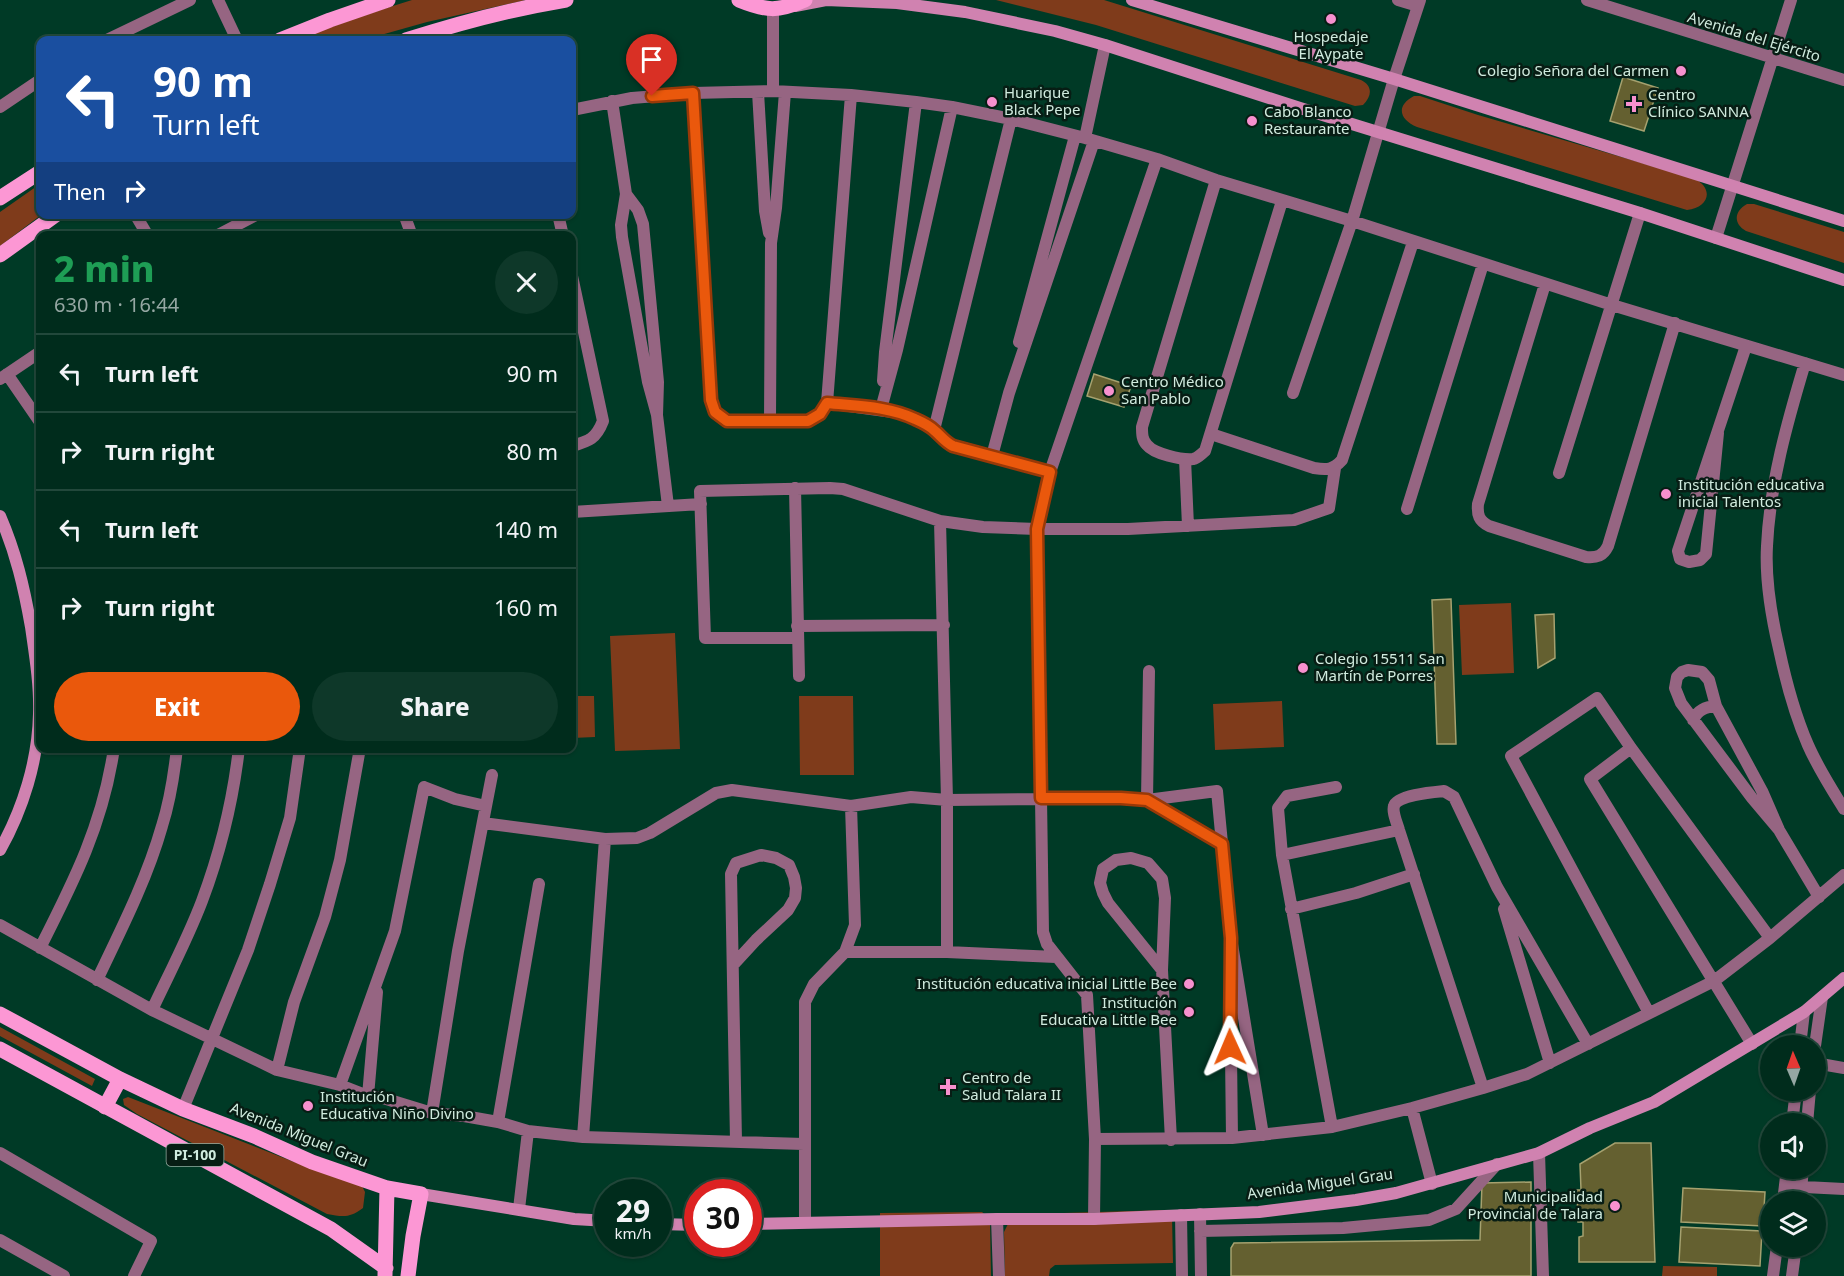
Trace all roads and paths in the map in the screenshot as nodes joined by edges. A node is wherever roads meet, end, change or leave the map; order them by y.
1 (190, 0) edge
2 (218, 0) edge
3 (388, 0) edge
4 (566, 0) edge
5 (739, 0) edge
6 (804, 0) edge
7 (1132, 0) edge
8 (1398, 0) edge
9 (1587, 0) edge
10 (1791, 0) edge
11 (1419, 3) edge
12 (780, 9) junction
13 (115, 36) edge
14 (235, 36) edge
15 (290, 36) edge
16 (434, 36) edge
17 (1105, 45) junction
18 (1773, 58) junction
19 (1394, 79) junction
20 (1844, 80) edge
21 (36, 83) edge
22 (758, 92) junction
23 (779, 92) junction
24 (693, 93) junction
25 (851, 95) junction
26 (612, 101) junction
27 (916, 102) junction
28 (0, 107) edge
29 (952, 107) junction
30 (576, 109) edge
31 (1011, 119) junction
32 (1377, 132) junction
33 (1085, 138) junction
34 (1157, 159) junction
35 (36, 175) edge
36 (1216, 180) junction
37 (1732, 185) junction
38 (626, 194) junction
39 (0, 198) edge
40 (1282, 201) junction
41 (1640, 213) junction
42 (50, 219) edge
43 (248, 219) edge
44 (1352, 221) junction
45 (1844, 221) edge
46 (226, 231) edge
47 (1716, 238) junction
48 (1413, 242) junction
49 (771, 243) junction
50 (0, 255) edge
51 (1483, 264) junction
52 (1844, 280) edge
53 (1545, 284) junction
54 (576, 295) edge
55 (1612, 305) junction
56 (1675, 323) junction
57 (1746, 346) junction
58 (36, 355) edge
59 (1805, 363) junction
60 (1844, 375) edge
61 (4, 377) edge
62 (1009, 393) junction
63 (1293, 393) dead end
64 (827, 403) junction
65 (881, 409) junction
66 (657, 415) junction
67 (36, 417) edge
68 (770, 421) junction
69 (934, 430) junction
70 (1718, 433) junction
71 (1211, 434) junction
72 (576, 445) edge
73 (992, 456) junction
74 (1185, 459) junction
75 (1335, 468) junction
76 (1050, 472) junction
77 (1558, 473) dead end
78 (795, 488) junction
79 (700, 504) junction
80 (668, 506) junction
81 (1407, 509) dead end
82 (576, 512) edge
83 (0, 516) edge
84 (940, 521) junction
85 (1188, 526) junction
86 (1037, 529) junction
87 (944, 625) junction
88 (798, 632) junction
89 (36, 663) edge
90 (1149, 671) dead end
91 (799, 676) dead end
92 (1716, 706) junction
93 (1693, 720) junction
94 (36, 741) edge
95 (1631, 748) junction
96 (113, 753) edge
97 (176, 753) edge
98 (238, 753) edge
99 (299, 753) edge
100 (359, 753) edge
101 (492, 775) dead end
102 (1336, 787) dead end
103 (1041, 798) junction
104 (947, 800) junction
105 (1147, 800) junction
106 (486, 806) junction
107 (851, 806) junction
108 (1844, 809) edge
109 (483, 823) junction
110 (1399, 830) junction
111 (1779, 830) junction
112 (605, 839) junction
113 (1222, 844) junction
114 (0, 850) edge
115 (1282, 855) junction
116 (1414, 874) junction
117 (1844, 875) edge
118 (539, 884) dead end
119 (1497, 888) junction
120 (1819, 897) junction
121 (1291, 909) junction
122 (0, 925) edge
123 (1231, 938) junction
124 (1770, 938) junction
125 (40, 948) junction
126 (845, 952) junction
127 (947, 952) junction
128 (1056, 957) junction
129 (733, 965) junction
130 (1162, 970) junction
131 (1547, 974) junction
132 (379, 975) junction
133 (1844, 978) edge
134 (97, 980) junction
135 (1714, 981) junction
136 (1527, 985) junction
137 (1822, 997) junction
138 (152, 1010) junction
139 (1804, 1012) junction
140 (1650, 1013) junction
141 (0, 1014) edge
142 (1801, 1035) edge
143 (1817, 1035) edge
144 (213, 1038) junction
145 (1588, 1044) junction
146 (1752, 1044) junction
147 (0, 1049) edge
148 (1550, 1063) junction
149 (1826, 1065) edge
150 (1844, 1068) edge
151 (277, 1070) junction
152 (120, 1079) junction
153 (340, 1085) junction
154 (1483, 1088) junction
155 (368, 1096) junction
156 (105, 1107) junction
157 (1413, 1108) junction
158 (183, 1109) junction
159 (432, 1113) junction
160 (498, 1122) junction
161 (1332, 1127) junction
162 (528, 1131) junction
163 (1263, 1135) junction
164 (583, 1137) junction
165 (1232, 1138) junction
166 (1095, 1139) junction
167 (1171, 1140) junction
168 (736, 1141) junction
169 (804, 1144) junction
170 (1539, 1153) junction
171 (3, 1155) edge
172 (1497, 1164) junction
173 (0, 1169) edge
174 (1786, 1179) edge
175 (1802, 1179) edge
176 (1432, 1184) junction
177 (1785, 1186) junction
178 (1802, 1186) junction
179 (387, 1188) junction
180 (1844, 1189) edge
181 (1784, 1191) edge
182 (1801, 1191) edge
183 (421, 1194) junction
184 (519, 1209) junction
185 (1200, 1214) junction
186 (1181, 1215) junction
187 (997, 1219) junction
188 (1094, 1219) junction
189 (594, 1220) edge
190 (805, 1222) junction
191 (762, 1224) edge
192 (1200, 1232) junction
193 (0, 1240) edge
194 (1776, 1257) edge
195 (1795, 1257) edge
196 (386, 1272) edge
197 (64, 1276) edge
198 (135, 1276) edge
199 (408, 1276) edge
200 (999, 1276) edge
201 (1182, 1276) edge
202 (1201, 1276) edge
203 (1543, 1276) edge
204 (1773, 1276) edge
205 (1792, 1276) edge

1 - 13 street
2 - 14 street
3 - 15 main road
4 - 16 main road
5 - 12 main road
6 - 12 main road
7 - 19 main road
8 - 11 street
9 - 18 street, Avenida del Ejército
10 - 18 street
11 - 19 street
12 - 17 main road
12 - 23 street
17 - 32 main road
17 - 33 street
18 - 20 street, Avenida del Ejército
18 - 37 street
19 - 32 street
19 - 37 main road
21 - 28 street
22 - 23 street
22 - 24 street
22 - 49 street
23 - 25 street
23 - 49 street
24 - 26 street
24 - 68 street
25 - 27 street
25 - 64 street
26 - 30 street
26 - 38 street
27 - 29 street
27 - 65 street
29 - 31 street
29 - 65 street
31 - 33 street
31 - 69 street
32 - 41 main road
32 - 44 street
33 - 34 street
33 - 62 street
33 - 62 street
34 - 36 street
34 - 76 street
35 - 39 main road
36 - 40 street
36 - 74 street
37 - 45 main road
37 - 47 street
38 - 66 street
38 - 66 street
40 - 44 street
40 - 71 street
41 - 47 main road
41 - 55 street
42 - 50 main road
43 - 46 street
44 - 48 street
44 - 63 street
47 - 52 main road
48 - 51 street
48 - 75 street
49 - 68 street
51 - 53 street
51 - 81 street
53 - 55 street
53 - 56 street
54 - 72 street
55 - 56 street
55 - 77 street
56 - 57 street
57 - 59 street
57 - 70 street
58 - 61 street
59 - 60 street
59 - 108 street
61 - 67 street
62 - 73 street
64 - 65 street
64 - 68 street
65 - 69 street
66 - 80 street
69 - 73 street
70 - 70 street
71 - 74 street
71 - 75 street
73 - 76 street
74 - 85 street
75 - 85 street
76 - 86 street
78 - 79 street
78 - 84 street
78 - 88 street
79 - 80 street
79 - 88 street
80 - 82 street
83 - 89 main road
84 - 86 street
84 - 87 street
85 - 86 street
86 - 103 street
87 - 88 street
87 - 104 street
88 - 91 street
90 - 105 street
92 - 93 street
92 - 93 street
92 - 111 street
93 - 111 street
94 - 114 main road
95 - 124 street
95 - 135 street
95 - 140 street
96 - 125 street
97 - 134 street
98 - 138 street
99 - 144 street
100 - 151 street
101 - 106 street
102 - 115 street
103 - 104 street
103 - 105 street
103 - 128 street
104 - 107 street
104 - 127 street
105 - 113 street
105 - 113 street
106 - 109 street
106 - 132 street
107 - 112 street
107 - 126 street
109 - 112 street
109 - 159 street
110 - 115 street
110 - 116 street
110 - 119 street
111 - 120 street
112 - 164 street
113 - 123 street
115 - 121 street
116 - 121 street
116 - 154 street
117 - 120 street
118 - 160 street
119 - 131 street
119 - 136 street
120 - 124 street
121 - 161 street
122 - 125 street
123 - 163 street
123 - 165 street
124 - 135 street
125 - 134 street
126 - 127 street
126 - 169 street
127 - 128 street
128 - 166 street
129 - 129 street
129 - 168 street
130 - 130 street
130 - 167 street
131 - 136 street
131 - 145 street
132 - 153 street
132 - 155 street
133 - 137 main road, Avenida Miguel Grau
134 - 138 street
135 - 140 street
135 - 146 street
136 - 148 street
137 - 139 main road, Avenida Miguel Grau
137 - 143 street
138 - 144 street
139 - 142 street
139 - 146 main road, Avenida Miguel Grau
140 - 145 street
141 - 152 main road, Avenida Miguel Grau / PI-100
144 - 151 street
144 - 158 street
145 - 148 street
146 - 170 main road, Avenida Miguel Grau
147 - 156 main road, PI-100
148 - 154 street
149 - 150 street
151 - 153 street
152 - 156 main road
152 - 158 main road, Avenida Miguel Grau / PI-100
153 - 155 street
154 - 157 street
155 - 159 street
156 - 196 main road, PI-100
157 - 161 street
157 - 176 street
158 - 179 main road, Avenida Miguel Grau / PI-100
159 - 160 street
160 - 162 street
161 - 163 street
162 - 164 street
162 - 184 street
163 - 165 street
164 - 168 street
165 - 167 street
166 - 167 street
166 - 188 street
168 - 169 street
169 - 190 street
170 - 172 main road, Avenida Miguel Grau
170 - 203 street
171 - 173 street
171 - 198 street
172 - 176 main road, Avenida Miguel Grau
172 - 192 street
174 - 177 street
175 - 178 street
176 - 185 main road, Avenida Miguel Grau
177 - 178 street
177 - 181 street
178 - 180 street
178 - 182 street
179 - 183 main road, Avenida Miguel Grau / PI-100
179 - 196 main road, PI-100
183 - 184 main road, Avenida Miguel Grau
183 - 199 main road
184 - 189 main road, Avenida Miguel Grau
185 - 186 main road, Avenida Miguel Grau
185 - 192 street
186 - 188 main road, Avenida Miguel Grau
186 - 201 street
187 - 188 main road, Avenida Miguel Grau
187 - 190 main road, Avenida Miguel Grau
187 - 200 street
190 - 191 main road, Avenida Miguel Grau
192 - 202 street
193 - 197 street
194 - 204 street
195 - 205 street

